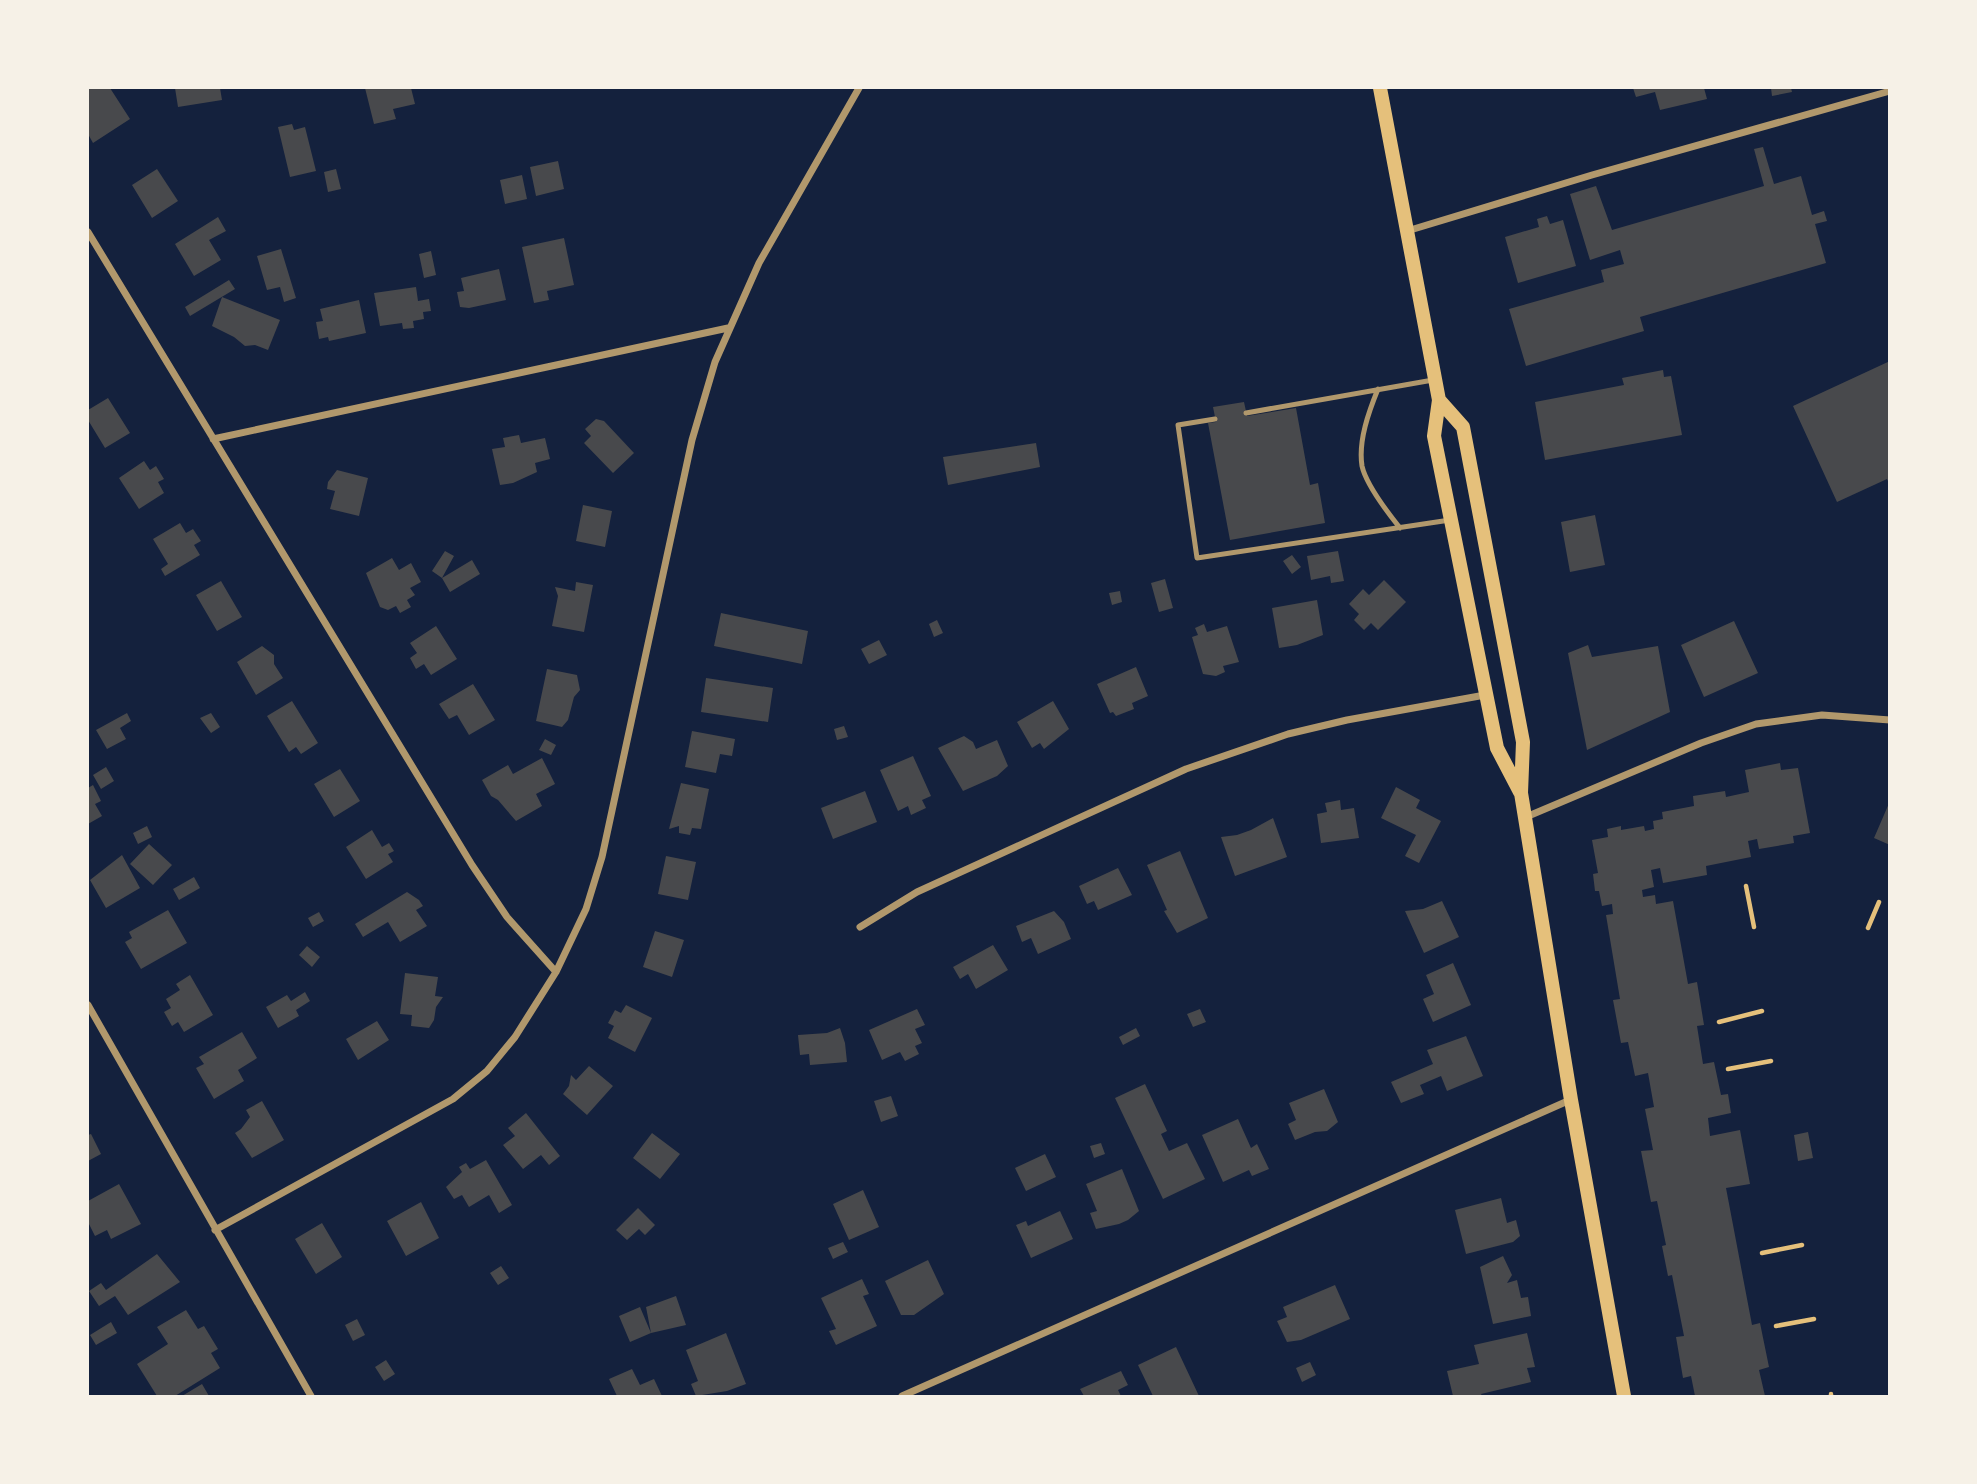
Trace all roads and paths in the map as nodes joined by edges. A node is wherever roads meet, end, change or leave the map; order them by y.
1 (859, 88) edge
2 (1380, 88) edge
3 (1889, 91) edge
4 (1407, 231) junction
5 (88, 232) edge
6 (729, 328) junction
7 (1436, 379) junction
8 (1378, 389) junction
9 (1439, 400) junction
10 (1246, 413) dead end
11 (1215, 419) dead end
12 (212, 439) junction
13 (1450, 520) junction
14 (1400, 528) junction
15 (1486, 695) junction
16 (1889, 720) edge
17 (1521, 793) junction
18 (1525, 817) junction
19 (1746, 886) dead end
20 (1879, 902) dead end
21 (860, 927) dead end
22 (1754, 927) dead end
23 (1868, 928) dead end
24 (556, 972) junction
25 (88, 1005) edge
26 (1762, 1011) dead end
27 (1719, 1022) dead end
28 (1771, 1061) dead end
29 (1728, 1069) dead end
30 (1571, 1100) junction
31 (215, 1230) junction
32 (1802, 1245) dead end
33 (1762, 1253) dead end
34 (1814, 1319) dead end
35 (1776, 1326) dead end
36 (311, 1396) edge
37 (902, 1396) edge
38 (1624, 1396) edge

1 - 6 street
2 - 4 main road
3 - 4 street
4 - 7 main road
5 - 12 street
6 - 12 street
6 - 24 street
7 - 8 lane
7 - 9 main road
8 - 10 lane
8 - 14 lane
9 - 13 main road
9 - 17 main road
11 - 14 lane
12 - 24 street
13 - 14 lane
13 - 15 main road
15 - 17 main road
15 - 21 street
16 - 18 street
17 - 18 main road
18 - 30 main road
19 - 22 path
20 - 23 path
24 - 31 street
25 - 31 street
26 - 27 path
28 - 29 path
30 - 37 street
30 - 38 main road
31 - 36 street
32 - 33 path
34 - 35 path

